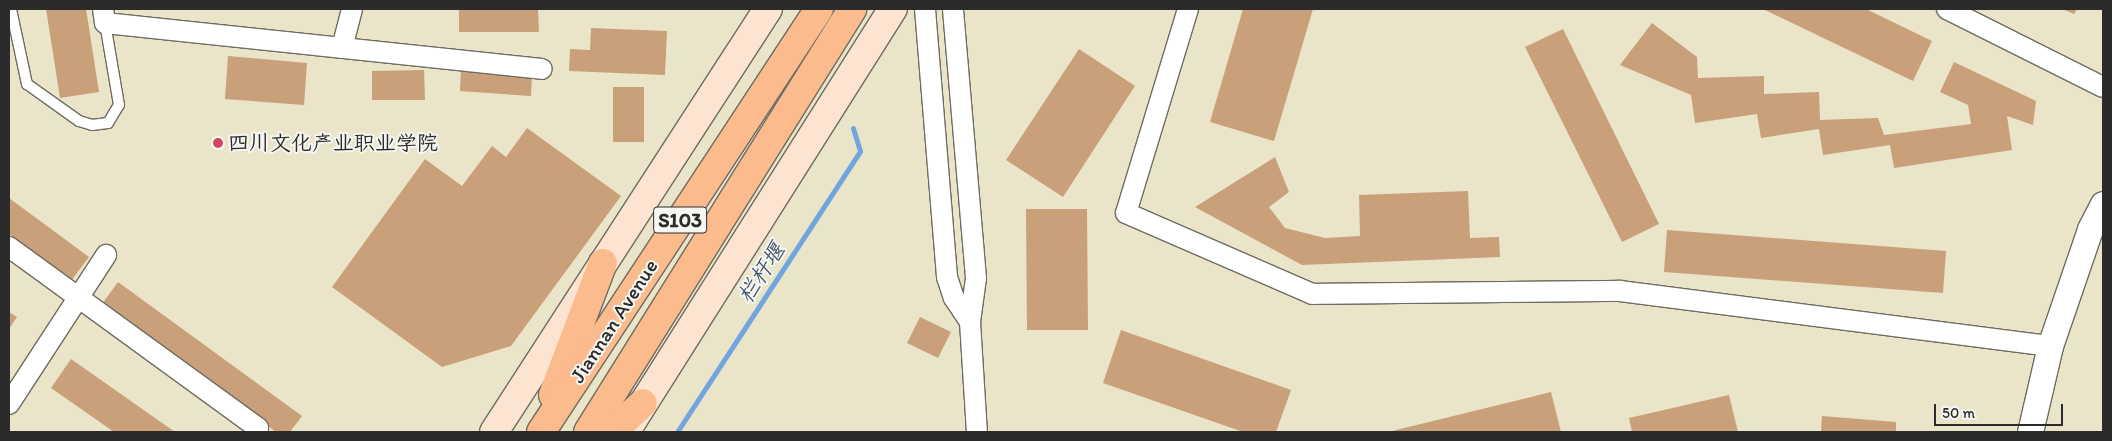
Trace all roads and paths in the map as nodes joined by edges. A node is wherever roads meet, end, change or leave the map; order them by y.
1 (11, 9) edge
2 (352, 9) edge
3 (768, 9) edge
4 (819, 9) edge
5 (852, 9) edge
6 (893, 9) edge
7 (925, 9) edge
8 (953, 9) edge
9 (1188, 9) edge
10 (1947, 9) edge
11 (104, 16) edge
12 (342, 48) junction
13 (542, 69) dead end
14 (2103, 87) edge
15 (2103, 204) edge
16 (9, 247) edge
17 (106, 255) dead end
18 (603, 263) junction
19 (78, 297) junction
20 (970, 322) junction
21 (2050, 346) junction
22 (644, 403) junction
23 (9, 404) edge
24 (256, 432) edge
25 (494, 432) edge
26 (540, 432) edge
27 (588, 432) edge
28 (612, 432) edge
29 (625, 432) edge
30 (978, 432) edge
31 (2030, 432) edge

1 - 11 lane
2 - 12 street
3 - 18 main road
4 - 26 highway, Jiannan Avenue / S103
5 - 27 highway, Jiannan Avenue / S103
6 - 22 main road
7 - 20 street
8 - 20 street
9 - 21 street
10 - 14 street
11 - 12 street
12 - 13 street
15 - 21 street
16 - 19 street
17 - 19 street
18 - 25 main road
18 - 26 highway
19 - 23 street
19 - 24 street
20 - 30 street
21 - 31 street
22 - 28 highway
22 - 29 main road

